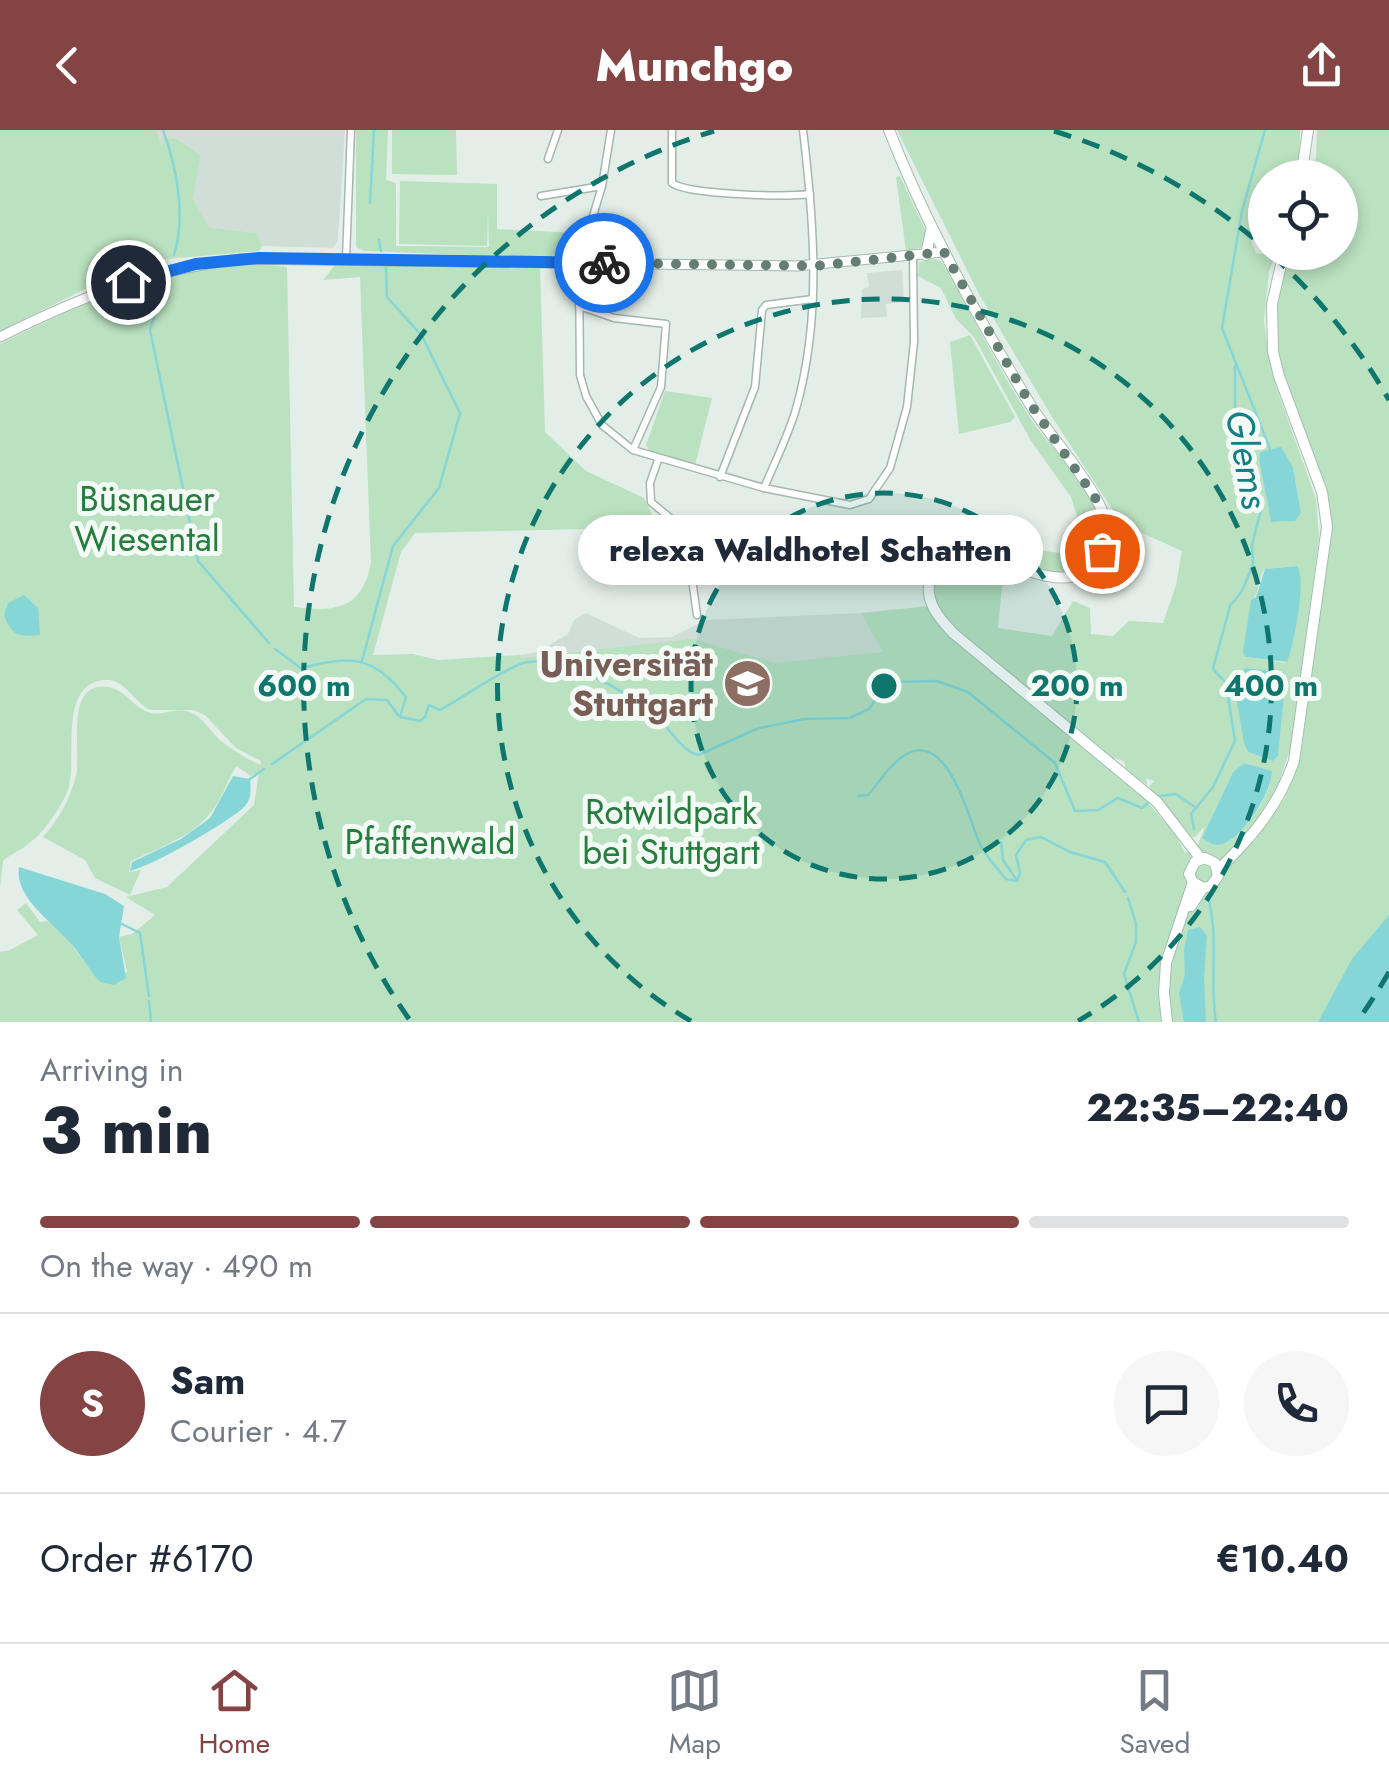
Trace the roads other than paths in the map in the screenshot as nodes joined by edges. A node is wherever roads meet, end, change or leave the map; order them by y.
1 (351, 130) edge
2 (558, 130) edge
3 (611, 130) edge
4 (672, 130) edge
5 (803, 130) edge
6 (889, 130) edge
7 (1308, 130) edge
8 (548, 159) dead end
9 (1304, 160) edge
10 (602, 186) junction
11 (810, 194) junction
12 (541, 196) dead end
13 (931, 225) junction
14 (944, 252) junction
15 (926, 254) junction
16 (913, 256) junction
17 (346, 258) junction
18 (579, 263) junction
19 (816, 266) junction
20 (1280, 270) edge
21 (813, 299) junction
22 (578, 306) junction
23 (0, 337) edge
24 (633, 450) junction
25 (658, 460) junction
26 (720, 477) junction
27 (764, 488) junction
28 (697, 615) dead end
29 (1206, 863) junction
30 (1198, 885) junction
31 (1168, 1022) edge

1 - 17 street
2 - 8 street
3 - 10 street
4 - 11 street
5 - 11 street
6 - 13 main road
7 - 9 main road
10 - 12 street
10 - 18 street
11 - 19 street
13 - 14 main road
13 - 15 main road
14 - 15 street
14 - 29 main road
15 - 16 street
16 - 19 street
16 - 27 street
17 - 18 street
17 - 23 street
18 - 19 street
18 - 22 street
19 - 21 street
20 - 29 main road
21 - 26 street
21 - 27 street
22 - 24 street
22 - 24 street
24 - 25 street
25 - 26 street
25 - 28 street
26 - 27 street
29 - 30 main road
29 - 30 main road
30 - 31 main road

